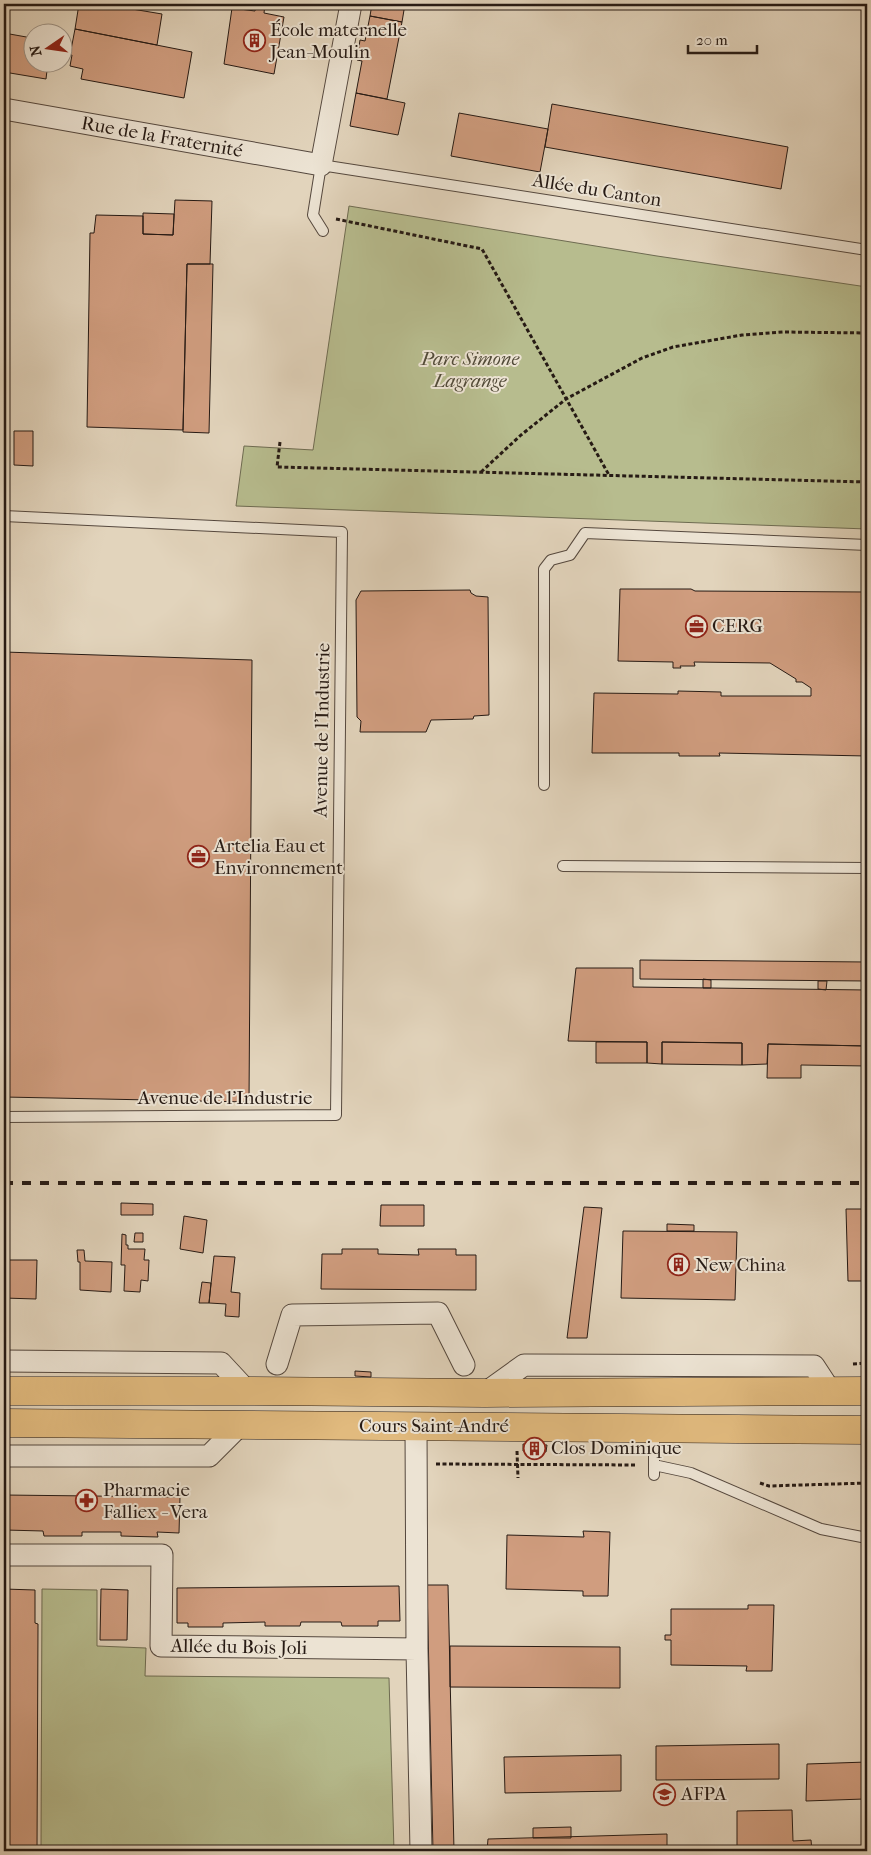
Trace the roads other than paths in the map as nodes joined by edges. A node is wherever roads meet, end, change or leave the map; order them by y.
1 (351, 4) edge
2 (4, 110) edge
3 (321, 165) junction
4 (323, 231) dead end
5 (867, 250) edge
6 (4, 516) edge
7 (867, 545) edge
8 (544, 785) dead end
9 (563, 866) dead end
10 (867, 868) edge
11 (4, 1117) edge
12 (277, 1364) dead end
13 (464, 1364) dead end
14 (8, 1365) edge
15 (4, 1391) edge
16 (247, 1391) junction
17 (867, 1391) edge
18 (831, 1392) junction
19 (485, 1393) junction
20 (4, 1423) edge
21 (241, 1424) junction
22 (416, 1426) junction
23 (654, 1427) junction
24 (867, 1430) edge
25 (4, 1456) edge
26 (867, 1538) edge
27 (4, 1555) edge
28 (417, 1649) junction
29 (421, 1851) edge

1 - 3 street
2 - 3 street, Rue de la Fraternité
3 - 4 lane
3 - 5 lane, Allée du Canton
6 - 11 lane, Avenue de l'Industrie
7 - 8 lane
9 - 10 lane
12 - 13 street
14 - 16 street
15 - 16 main road, Cours Saint-André
16 - 19 main road, Cours Saint-André
17 - 18 main road, Cours Saint-André
18 - 19 main road, Cours Saint-André
18 - 19 street, Cours Saint-André
20 - 21 main road, Cours Saint-André
21 - 22 main road, Cours Saint-André
21 - 25 street
22 - 23 main road, Cours Saint-André
22 - 28 street
23 - 24 main road, Cours Saint-André
23 - 26 lane
27 - 28 street, Allée du Bois Joli
28 - 29 street

